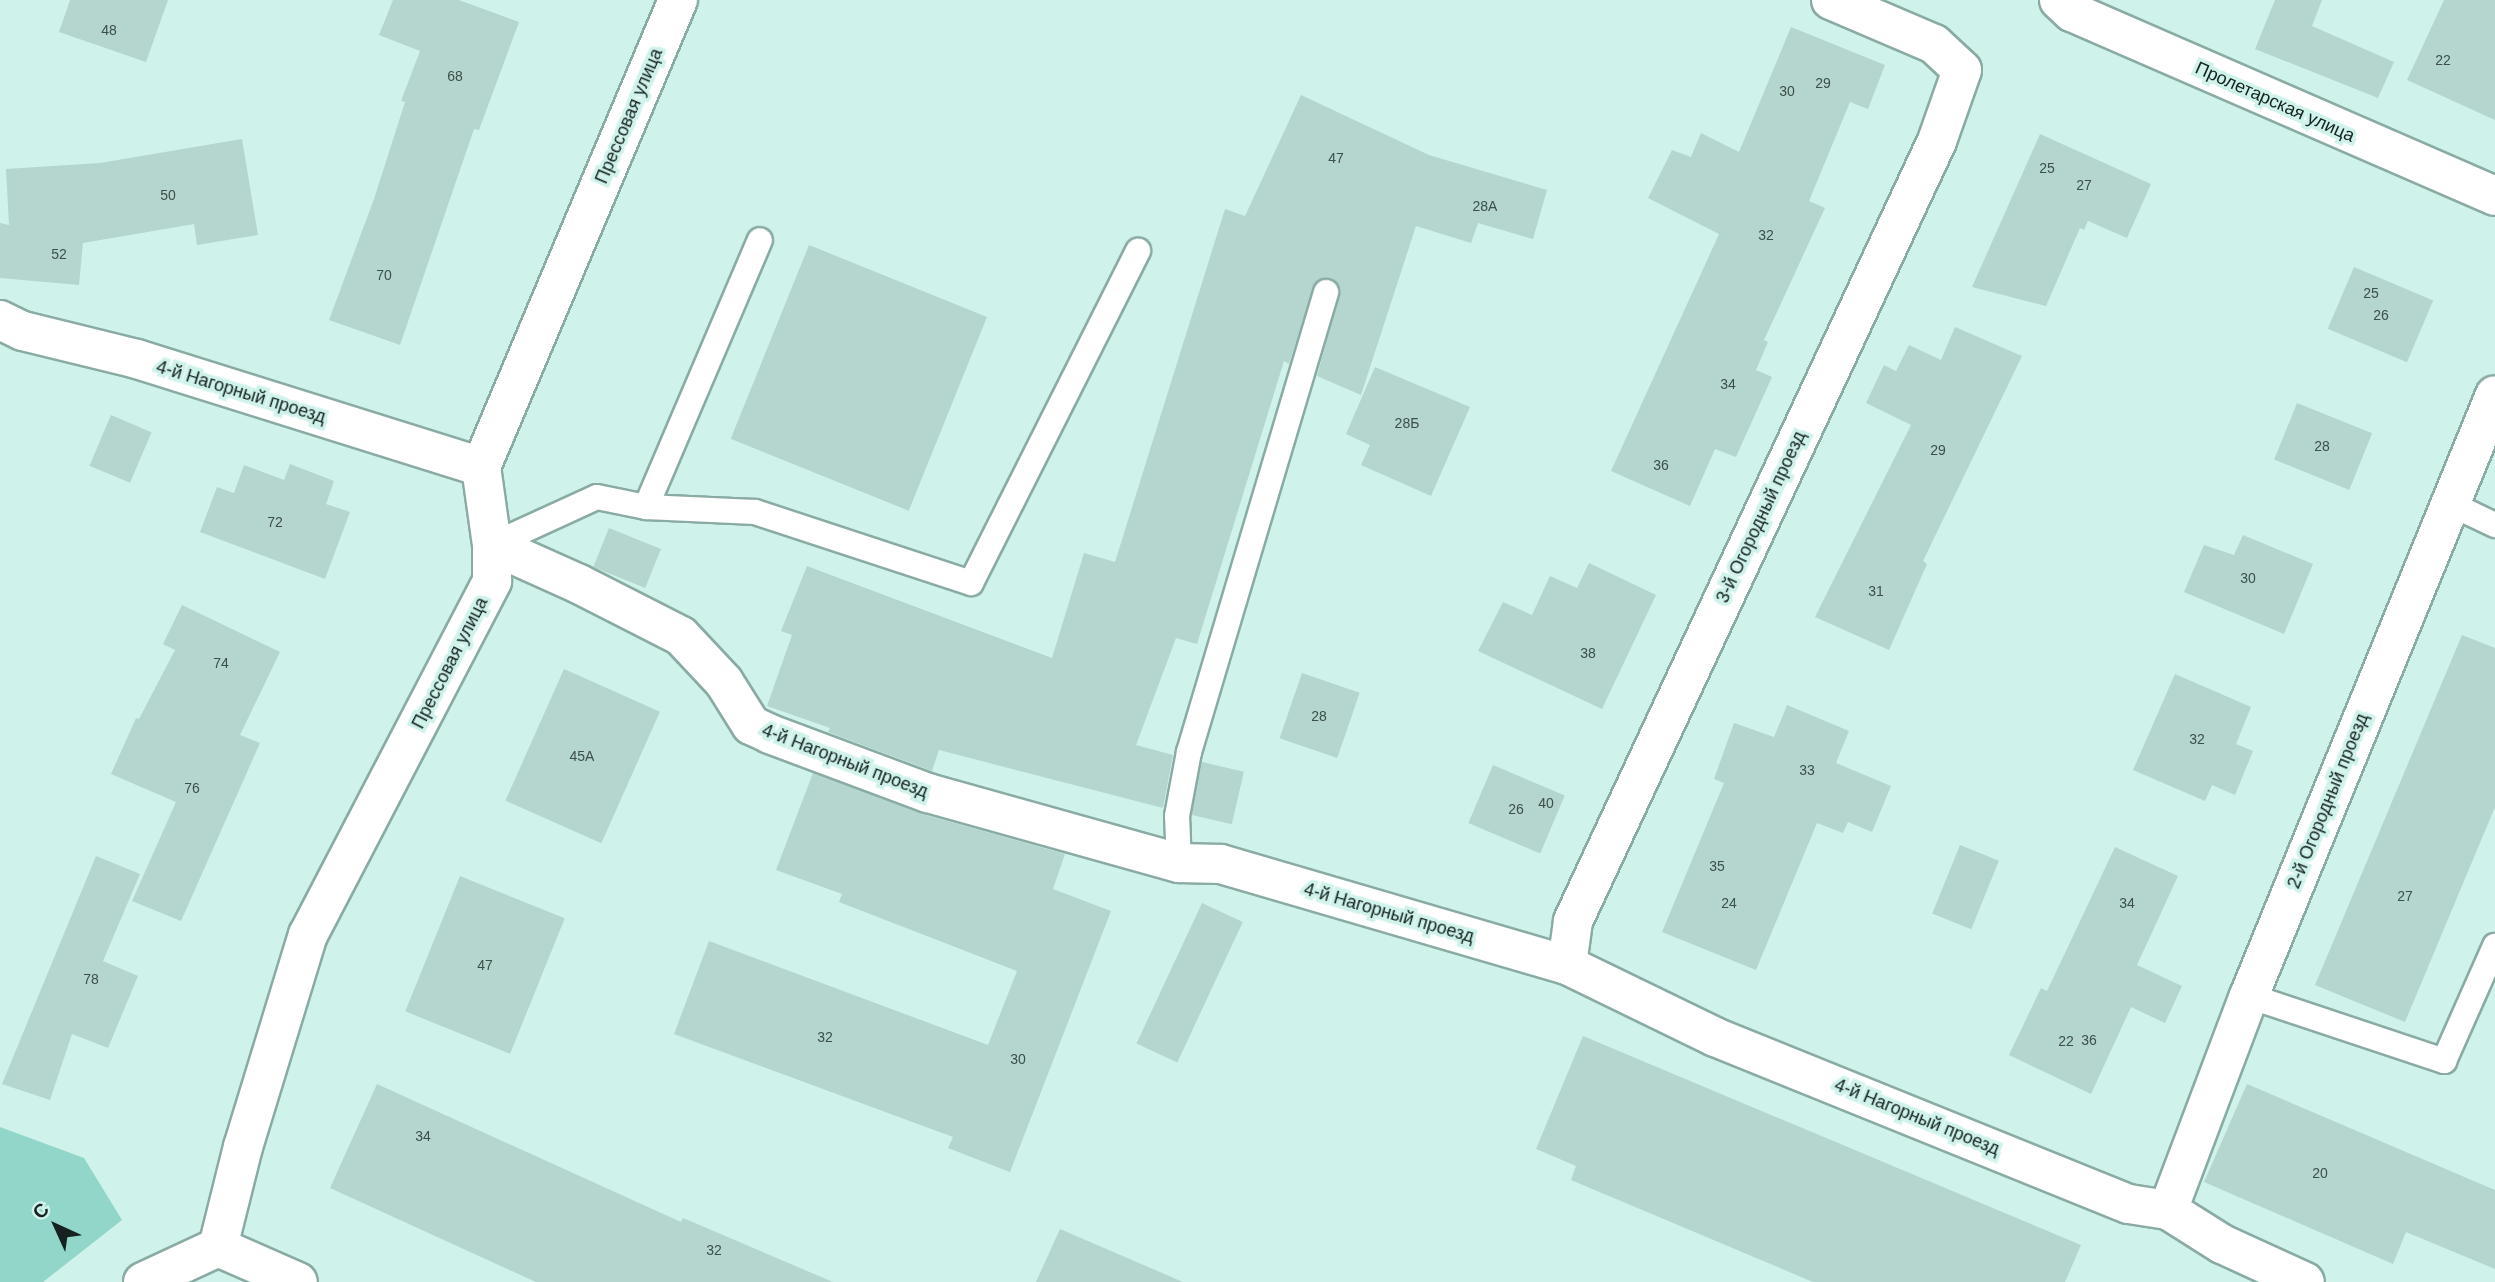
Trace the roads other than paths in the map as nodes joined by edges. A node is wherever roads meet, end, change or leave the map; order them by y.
1 (678, 0) edge
2 (1831, 0) edge
3 (2059, 0) edge
4 (2495, 196) edge
5 (760, 240) dead end
6 (1138, 251) dead end
7 (1326, 292) dead end
8 (0, 320) edge
9 (2495, 395) edge
10 (481, 467) junction
11 (2448, 503) junction
12 (646, 507) junction
13 (2495, 525) edge
14 (492, 545) junction
15 (1179, 863) junction
16 (2495, 946) edge
17 (1567, 965) junction
18 (2249, 996) junction
19 (2168, 1210) junction
20 (219, 1247) junction
21 (143, 1282) edge
22 (299, 1282) edge
23 (2305, 1282) edge

1 - 10 street, Прессовая улица
2 - 17 street, 3-й Огородный проезд
3 - 4 street, Пролетарская улица
5 - 12 lane
6 - 12 lane
7 - 15 lane
8 - 10 street, 4-й Нагорный проезд
9 - 11 street, 2-й Огородный проезд
10 - 14 street, Прессовая улица
11 - 13 lane
11 - 18 street, 2-й Огородный проезд
12 - 14 lane
14 - 15 street, 4-й Нагорный проезд
14 - 20 street, Прессовая улица
15 - 17 street, 4-й Нагорный проезд
16 - 18 lane
17 - 19 street, 4-й Нагорный проезд
18 - 19 street, 2-й Огородный проезд
19 - 23 street, 4-й Нагорный проезд
20 - 21 street
20 - 22 street

